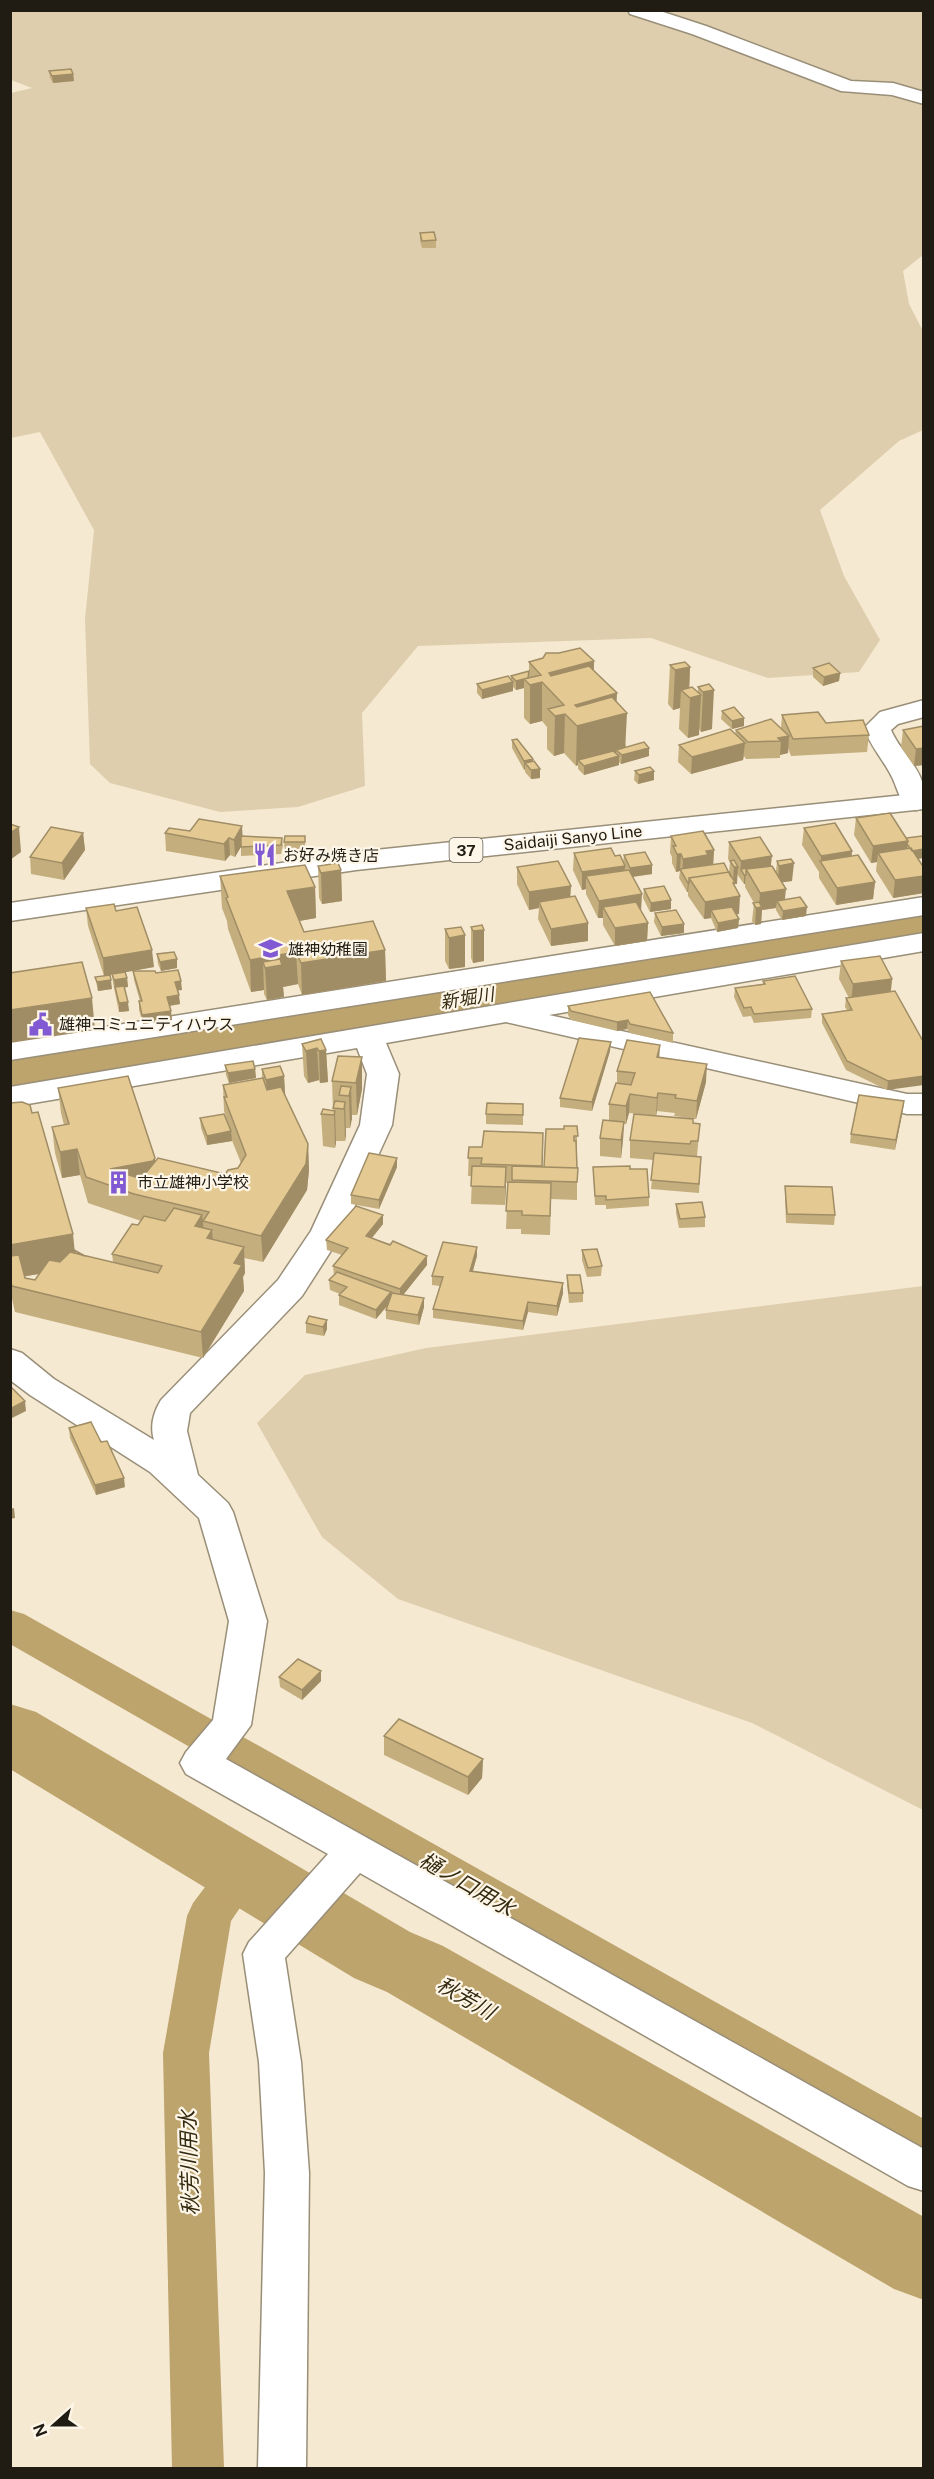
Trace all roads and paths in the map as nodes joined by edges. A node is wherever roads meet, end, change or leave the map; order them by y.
1 (637, 10) edge
2 (924, 98) edge
3 (924, 708) edge
4 (920, 802) edge
5 (924, 906) edge
6 (10, 912) edge
7 (924, 942) edge
8 (549, 986) junction
9 (502, 1013) junction
10 (368, 1036) junction
11 (155, 1050) junction
12 (10, 1051) edge
13 (10, 1097) edge
14 (924, 1104) edge
15 (10, 1361) edge
16 (182, 1481) junction
17 (355, 1851) junction
18 (924, 2172) edge
19 (282, 2469) edge

1 - 2 street
3 - 4 street
4 - 6 street, Saidaiji Sanyo Line / 37
5 - 8 street
7 - 8 street
8 - 9 street
8 - 11 street
9 - 10 street
9 - 14 street
10 - 11 street
10 - 16 street
11 - 12 street
11 - 13 street
15 - 16 street
16 - 17 street
17 - 18 street
17 - 19 street

